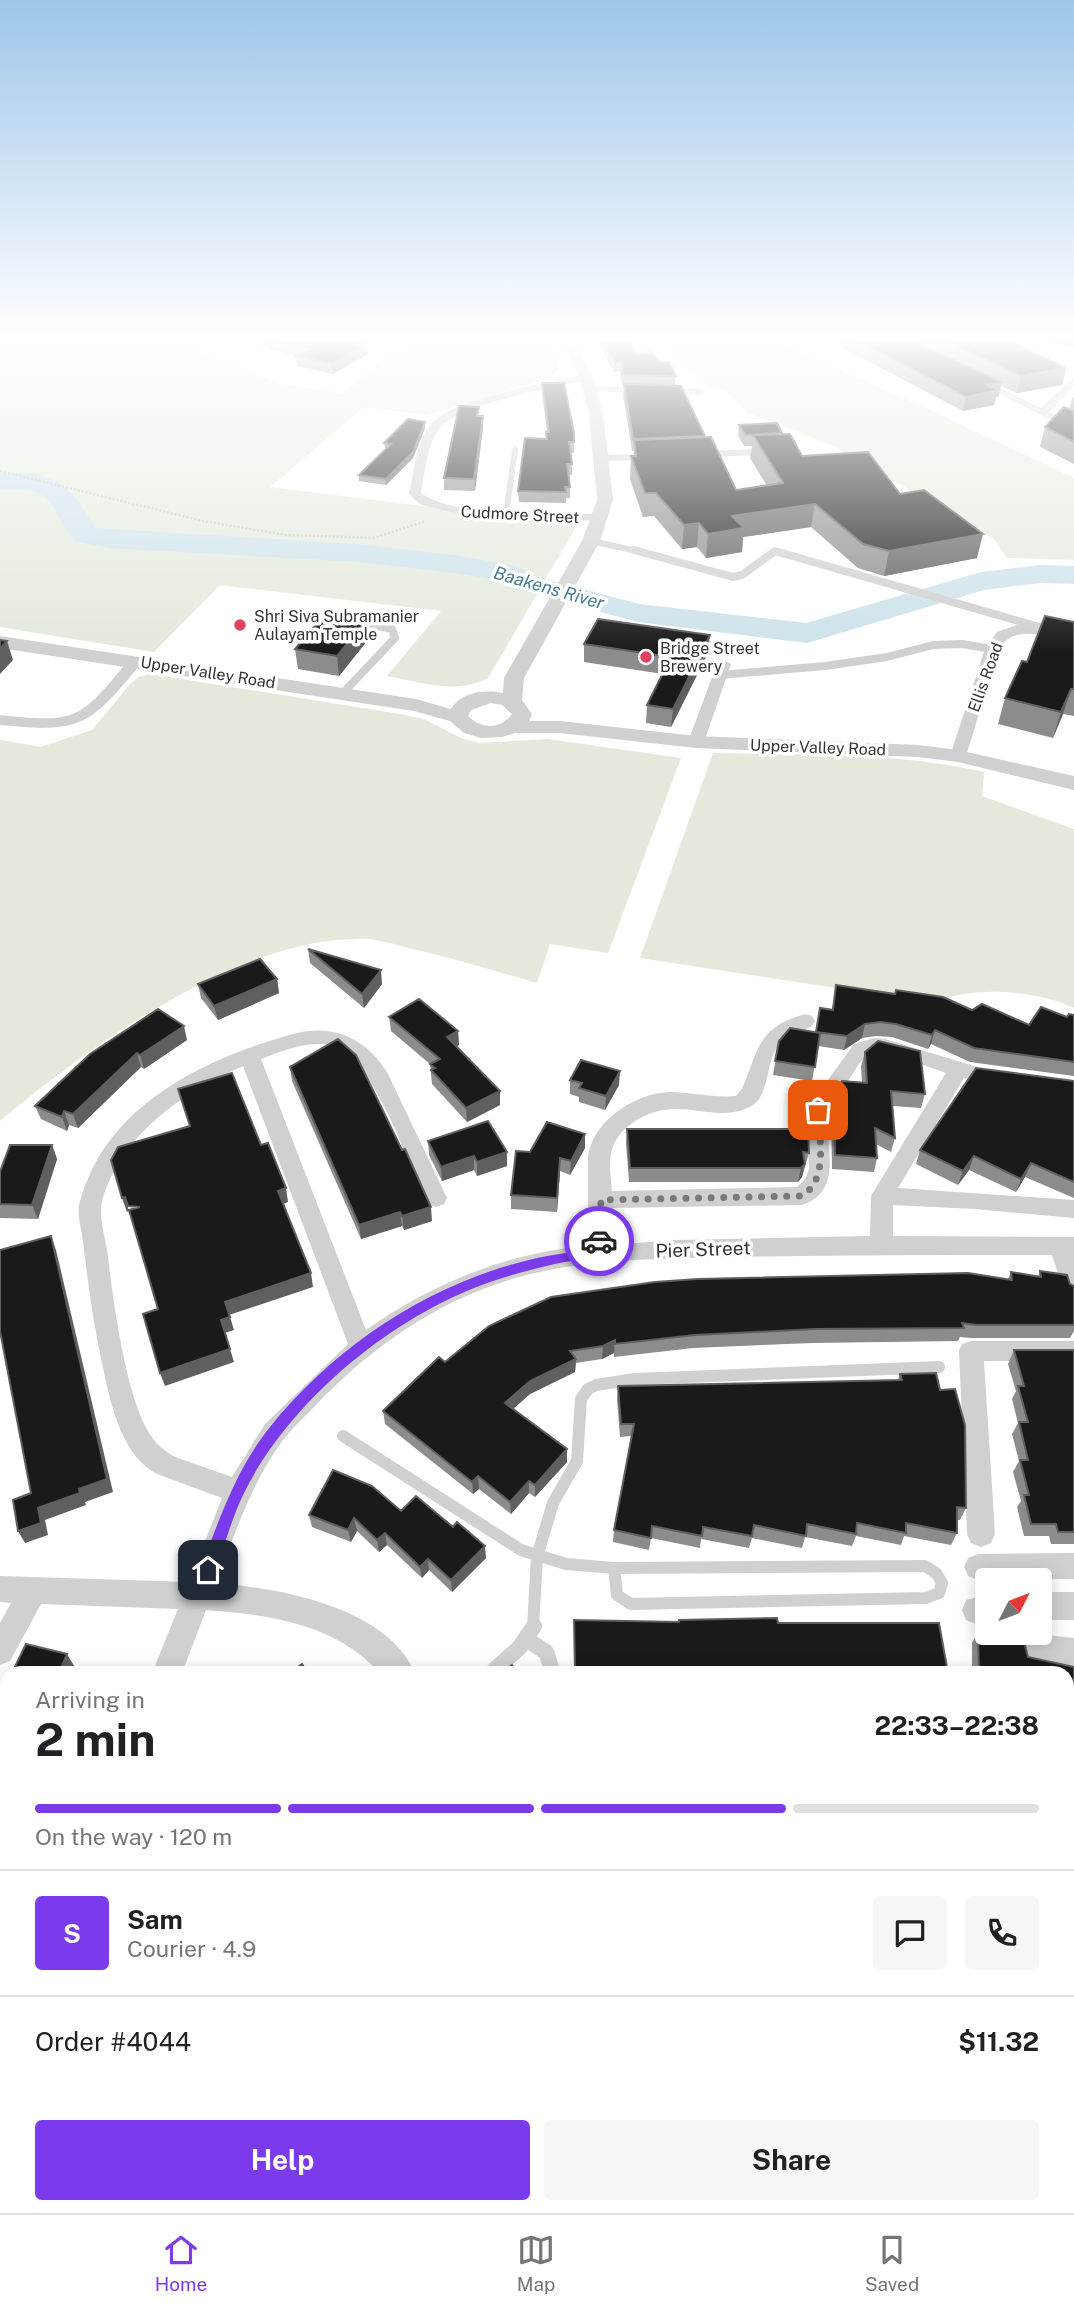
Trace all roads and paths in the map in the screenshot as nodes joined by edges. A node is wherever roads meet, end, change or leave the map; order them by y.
1 (427, 444) edge
2 (599, 444) edge
3 (514, 450) dead end
4 (769, 452) edge
5 (699, 454) edge
6 (658, 456) edge
7 (602, 458) junction
8 (0, 471) edge
9 (461, 512) junction
10 (506, 514) junction
11 (601, 518) junction
12 (592, 541) junction
13 (347, 620) edge
14 (1074, 638) edge
15 (0, 642) edge
16 (992, 649) junction
17 (136, 661) junction
18 (722, 670) joint
19 (514, 678) junction
20 (343, 694) junction
21 (485, 697) junction
22 (460, 711) junction
23 (516, 714) junction
24 (0, 720) edge
25 (695, 742) junction
26 (958, 756) junction
27 (1074, 783) edge
28 (805, 1021) dead end
29 (249, 1054) junction
30 (959, 1070) junction
31 (984, 1074) edge
32 (882, 1196) junction
33 (436, 1198) dead end
34 (601, 1200) junction
35 (1074, 1209) edge
36 (881, 1245) junction
37 (1067, 1246) edge
38 (599, 1254) junction
39 (1074, 1290) edge
40 (361, 1347) junction
41 (1074, 1352) edge
42 (939, 1367) dead end
43 (343, 1436) dead end
44 (237, 1491) junction
45 (981, 1534) dead end
46 (537, 1557) junction
47 (1074, 1566) edge
48 (978, 1567) dead end
49 (614, 1568) junction
50 (0, 1589) edge
51 (33, 1591) junction
52 (198, 1596) junction
53 (1052, 1606) edge
54 (1074, 1606) edge
55 (526, 1639) junction
56 (1031, 1646) dead end
57 (0, 1651) edge
58 (1074, 1652) edge
59 (170, 1666) edge
60 (395, 1666) edge
61 (498, 1666) edge
62 (551, 1666) edge

1 - 9 street, Cudmore Street
2 - 7 street
3 - 10 lane
4 - 5 lane
6 - 7 lane
7 - 11 street
8 - 9 path
9 - 10 street, Cudmore Street
10 - 11 street, Cudmore Street
11 - 12 street
12 - 14 lane
12 - 19 street
13 - 20 lane
14 - 16 street, Ellis Road
15 - 17 street, Upper Valley Road
16 - 18 lane
16 - 26 street, Ellis Road
17 - 20 street, Upper Valley Road
17 - 24 street
18 - 25 street
19 - 21 street
19 - 23 street
20 - 22 street, Upper Valley Road
21 - 22 street
21 - 23 street
22 - 23 street, Upper Valley Road
23 - 25 street, Upper Valley Road
25 - 26 street, Upper Valley Road
26 - 27 street, Upper Valley Road
28 - 34 street
29 - 33 street
29 - 40 street
29 - 44 street
30 - 31 street
30 - 32 street
30 - 34 street
32 - 35 street
32 - 36 street
34 - 38 street
36 - 37 street, Pier Street
36 - 38 street, Pier Street
37 - 39 street
38 - 40 street, Pier Street
40 - 44 street, Pier Street
41 - 45 street
42 - 46 lane
43 - 46 lane
44 - 52 street, Pier Street
46 - 49 lane
46 - 55 lane
47 - 48 street
49 - 49 lane
50 - 51 street
51 - 52 street
51 - 57 street
52 - 59 street, Pier Street
52 - 60 street
53 - 54 street
55 - 61 lane
55 - 62 lane
56 - 58 street

